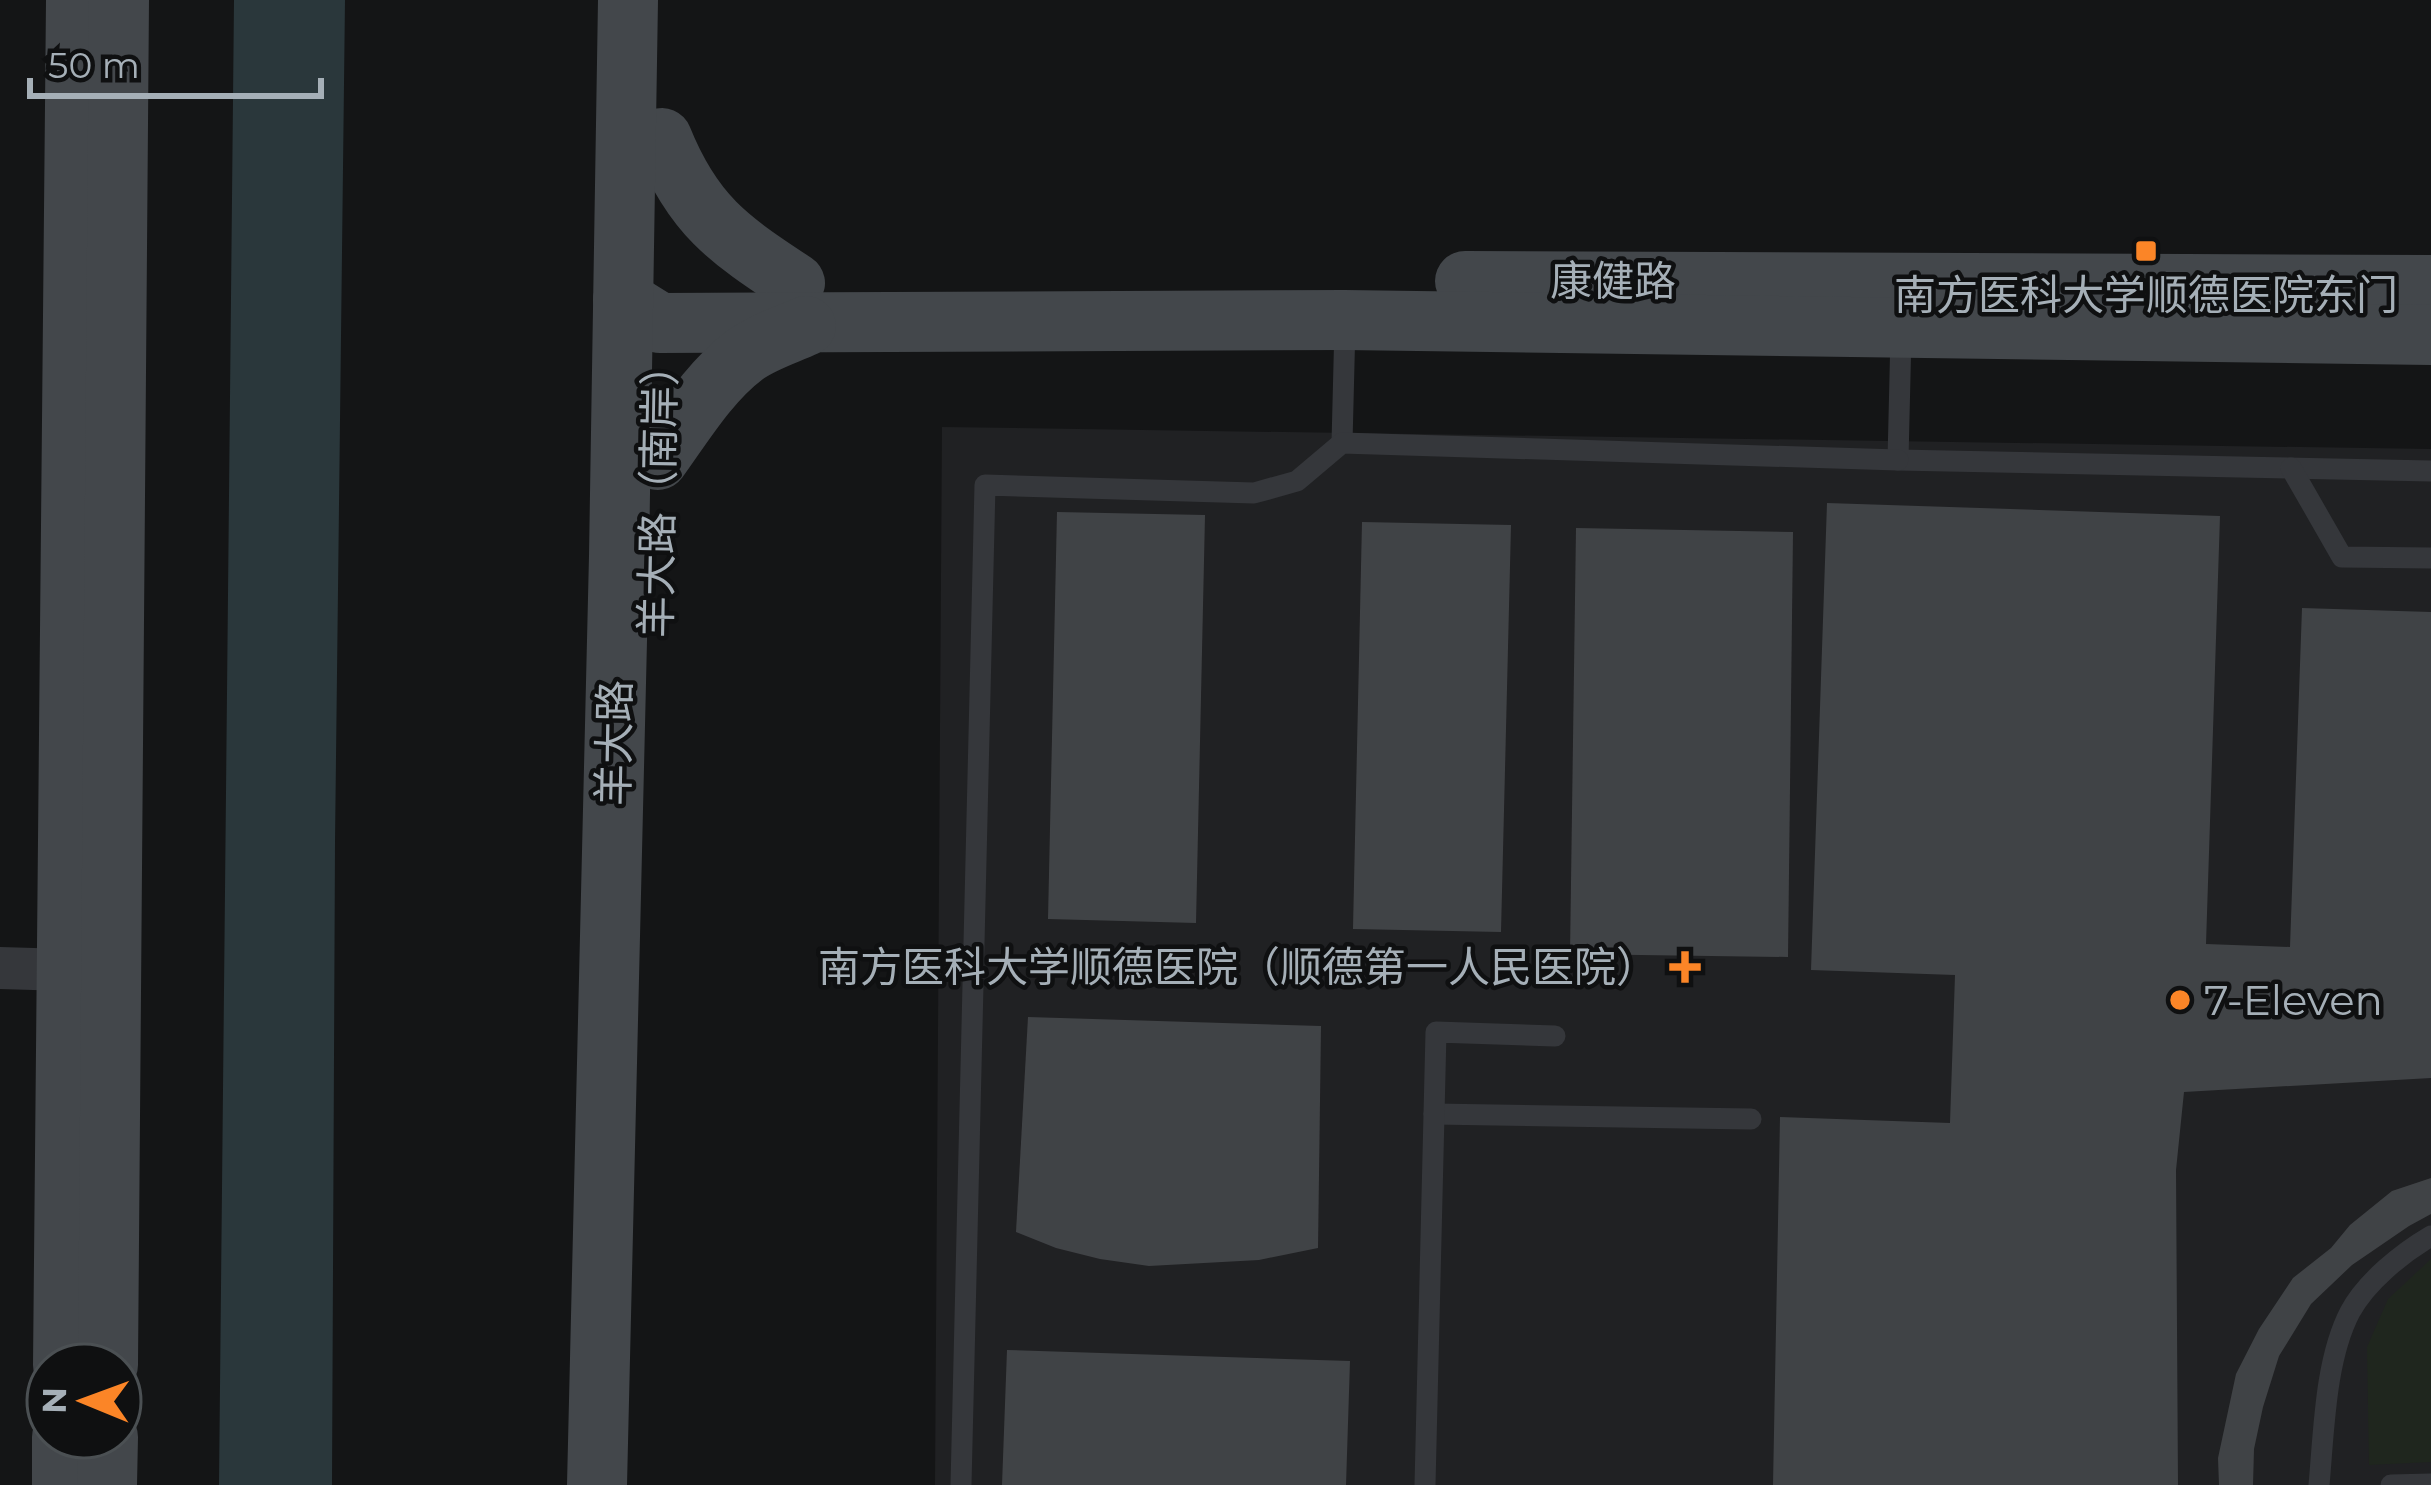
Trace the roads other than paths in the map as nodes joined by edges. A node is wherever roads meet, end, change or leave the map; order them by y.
1 (76, 0) edge
2 (119, 0) edge
3 (628, 0) edge
4 (664, 0) edge
5 (662, 138) junction
6 (2431, 286) edge
7 (648, 302) junction
8 (807, 302) junction
9 (1345, 320) junction
10 (1902, 328) junction
11 (2431, 335) edge
12 (1342, 443) junction
13 (658, 460) junction
14 (1898, 460) junction
15 (2291, 468) junction
16 (2431, 471) edge
17 (2431, 558) edge
18 (0, 968) edge
19 (67, 970) junction
20 (1555, 1036) dead end
21 (1434, 1114) junction
22 (1750, 1119) dead end
23 (2431, 1236) edge
24 (63, 1341) edge
25 (108, 1341) edge
26 (2431, 1484) edge
27 (597, 1485) edge
28 (637, 1485) edge
29 (961, 1485) edge
30 (1425, 1485) edge
31 (2319, 1485) edge
32 (2391, 1485) edge

1 - 19 street
2 - 25 street
3 - 7 street, 羊大路
4 - 5 street, 羊大路（南岸）
5 - 7 street, 羊大路（南岸）
5 - 8 street
6 - 8 street, 康健路
7 - 8 street, 康健路
7 - 13 street, 羊大路（南岸）
7 - 27 street, 羊大路
8 - 9 street, 康健路
8 - 13 street, 康健路
9 - 10 street, 康健路
9 - 12 lane
10 - 11 street, 康健路
10 - 14 lane
12 - 14 lane
12 - 29 lane
13 - 28 street, 羊大路（南岸）
14 - 15 lane
15 - 16 lane
15 - 17 lane
18 - 19 street
19 - 24 street
20 - 21 lane
21 - 22 lane
21 - 30 lane
23 - 31 lane
26 - 32 lane

